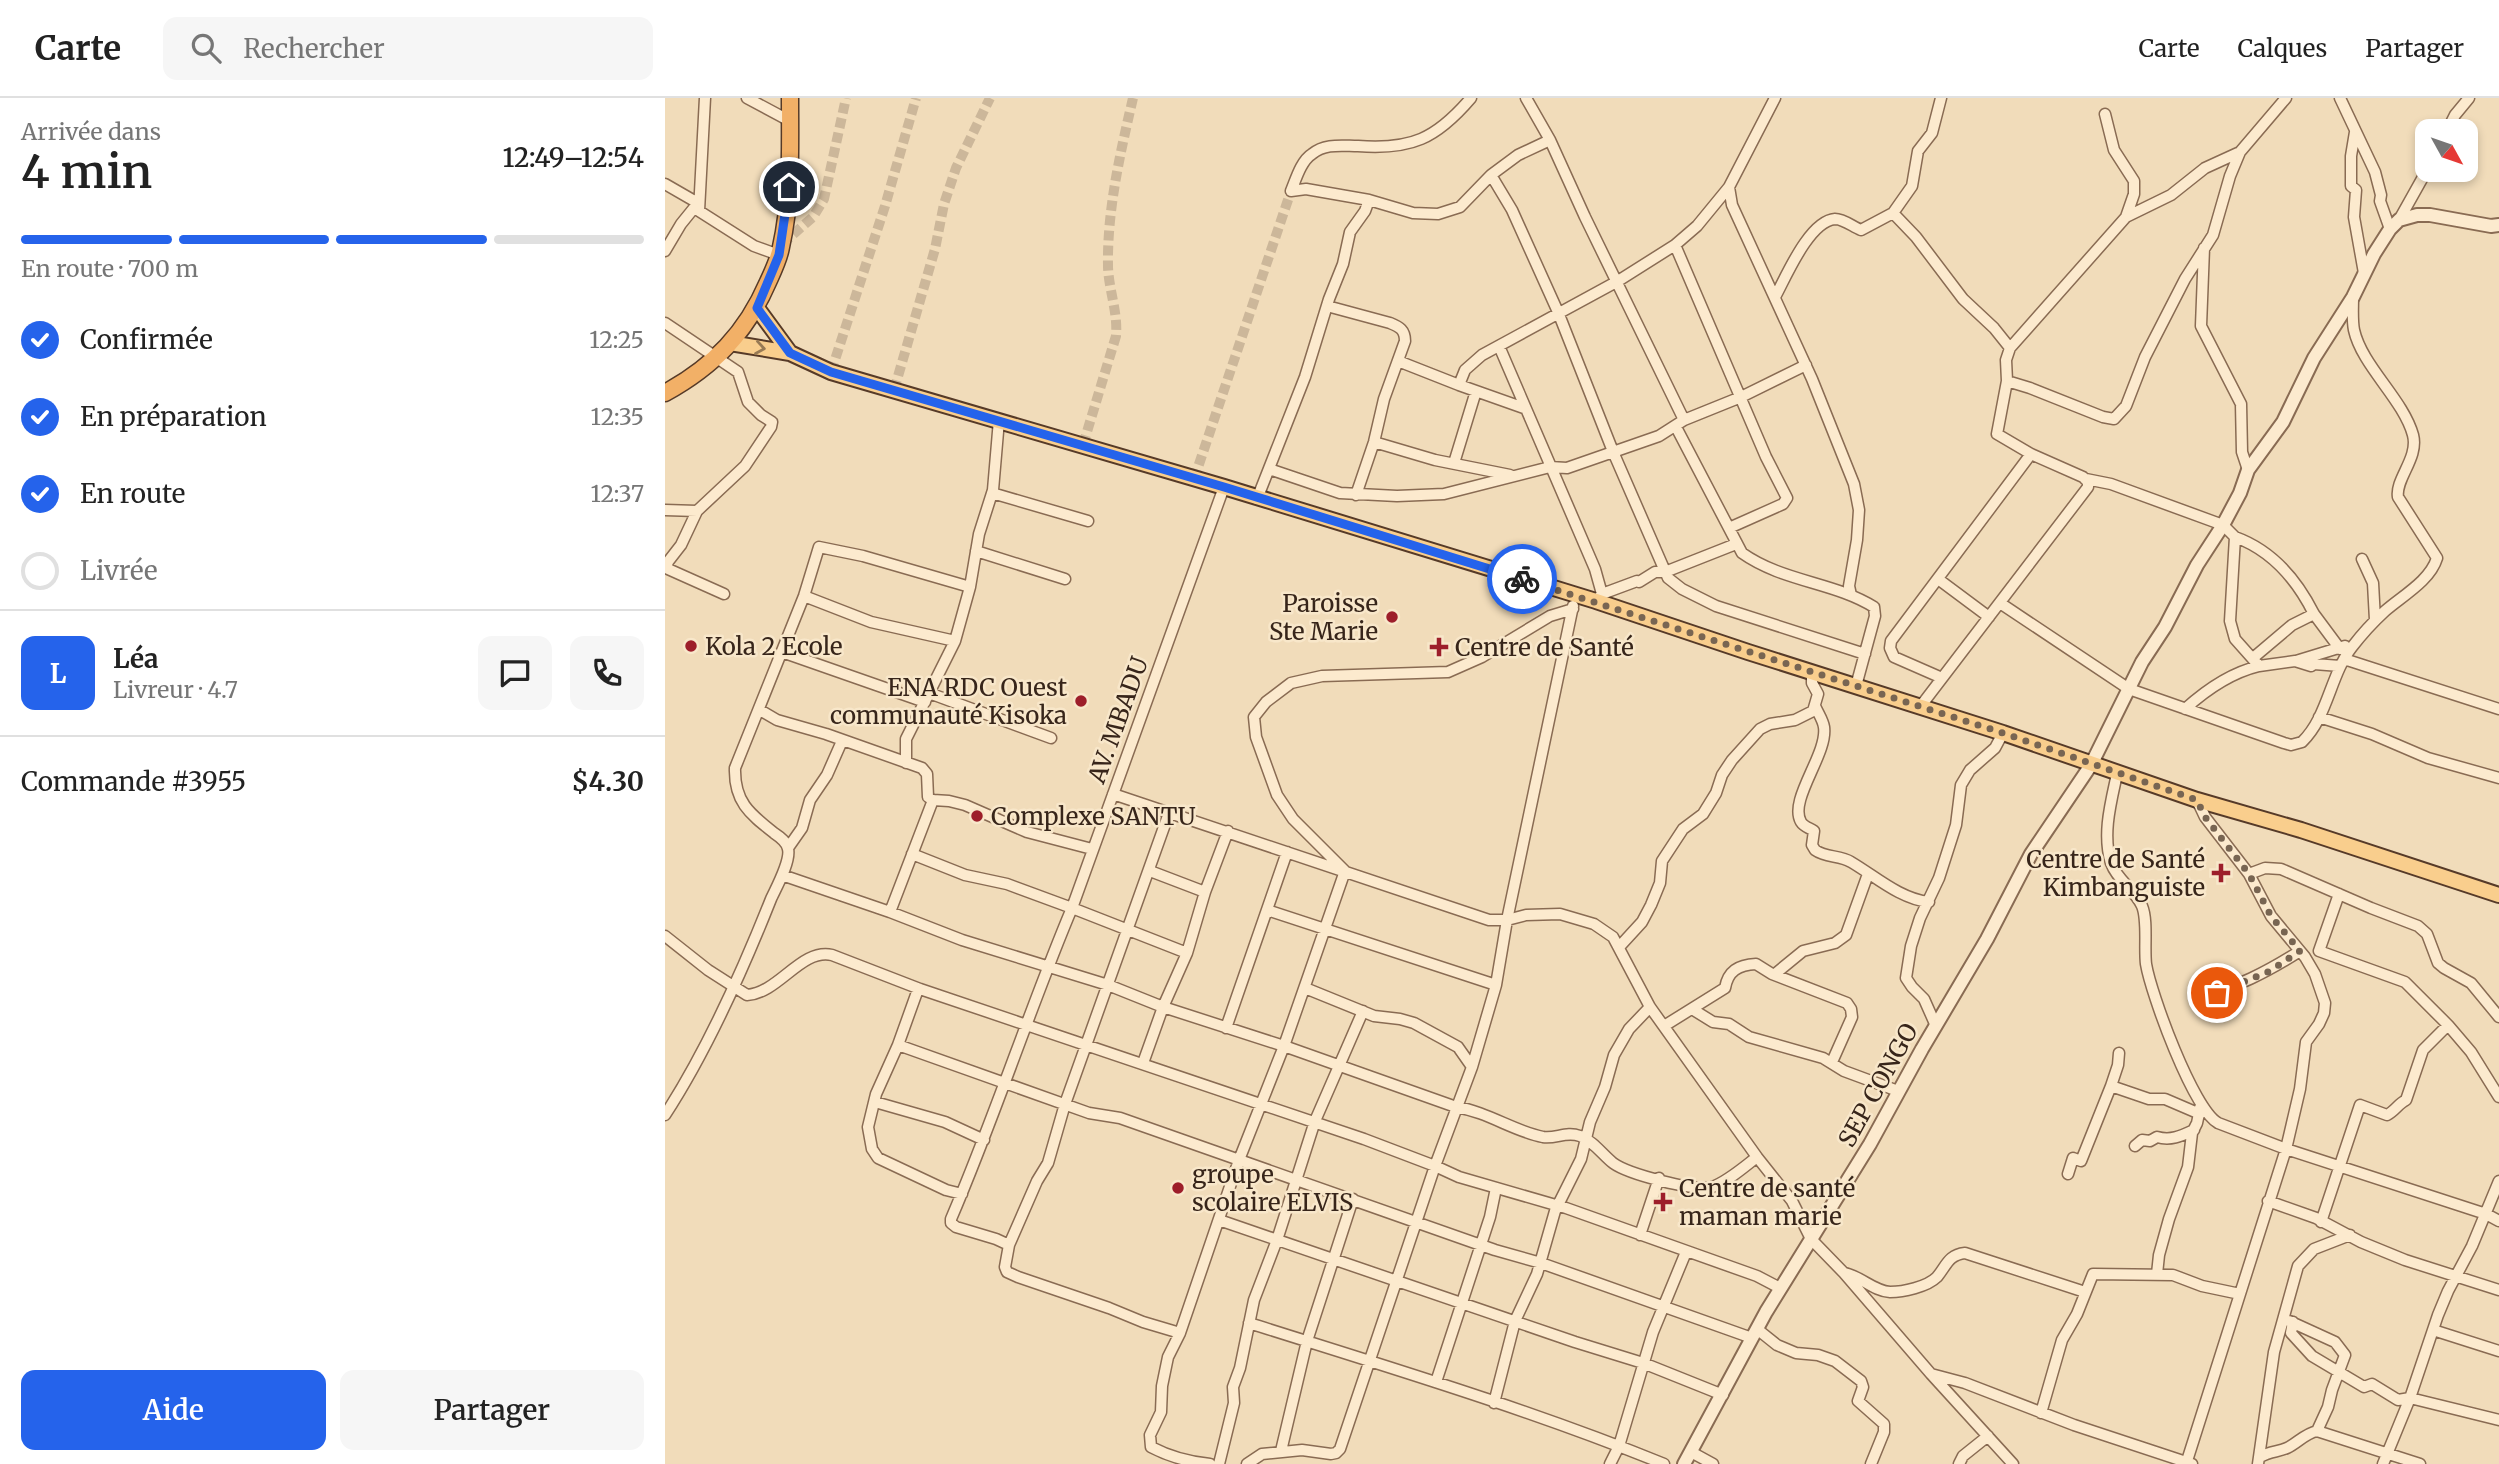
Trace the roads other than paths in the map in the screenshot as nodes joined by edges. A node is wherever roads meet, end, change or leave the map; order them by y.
1 (705, 98) edge
2 (747, 98) edge
3 (790, 98) edge
4 (1471, 98) edge
5 (1526, 98) edge
6 (1775, 98) edge
7 (1941, 98) edge
8 (2286, 98) edge
9 (2340, 98) edge
10 (2469, 98) edge
11 (2105, 114) dead end
12 (2453, 119) edge
13 (790, 121) junction
14 (2355, 132) junction
15 (1551, 140) junction
16 (2240, 152) junction
17 (1491, 175) junction
18 (2420, 182) edge
19 (665, 184) edge
20 (1729, 187) junction
21 (1369, 200) junction
22 (698, 203) junction
23 (1893, 213) junction
24 (2126, 217) junction
25 (2395, 225) junction
26 (2499, 225) edge
27 (1675, 245) junction
28 (2204, 247) junction
29 (665, 251) edge
30 (779, 255) junction
31 (2364, 273) junction
32 (1618, 281) junction
33 (1775, 297) junction
34 (2353, 297) junction
35 (1327, 306) junction
36 (757, 308) junction
37 (1558, 312) junction
38 (665, 323) edge
39 (730, 343) junction
40 (1499, 346) junction
41 (2010, 348) junction
42 (790, 353) junction
43 (716, 359) junction
44 (1398, 361) junction
45 (1806, 365) junction
46 (2007, 381) junction
47 (1459, 385) junction
48 (1476, 391) junction
49 (665, 393) edge
50 (1741, 397) junction
51 (1524, 408) junction
52 (999, 420) junction
53 (1680, 424) junction
54 (1374, 442) junction
55 (1614, 454) junction
56 (2031, 454) junction
57 (1454, 463) junction
58 (1550, 467) junction
59 (1269, 469) junction
60 (2248, 470) junction
61 (1514, 476) junction
62 (2086, 479) junction
63 (1224, 487) junction
64 (992, 493) junction
65 (1356, 495) junction
66 (1257, 499) junction
67 (665, 510) edge
68 (697, 512) junction
69 (1088, 521) dead end
70 (2223, 525) junction
71 (1729, 528) junction
72 (2235, 537) junction
73 (1735, 544) junction
74 (976, 551) junction
75 (2363, 559) dead end
76 (1665, 572) junction
77 (1065, 579) dead end
78 (1938, 579) junction
79 (970, 587) junction
80 (724, 594) dead end
81 (1851, 595) junction
82 (804, 596) junction
83 (1599, 598) junction
84 (1574, 602) junction
85 (2000, 603) junction
86 (2314, 614) junction
87 (1989, 617) junction
88 (2375, 621) junction
89 (955, 641) junction
90 (782, 652) junction
91 (1865, 654) junction
92 (2341, 658) junction
93 (2295, 661) junction
94 (2256, 662) junction
95 (1812, 672) junction
96 (1942, 678) junction
97 (1856, 686) junction
98 (2129, 689) junction
99 (927, 697) junction
100 (1815, 706) junction
101 (1920, 707) junction
102 (2185, 709) junction
103 (2499, 709) edge
104 (760, 710) junction
105 (2319, 717) junction
106 (2003, 733) junction
107 (1051, 738) dead end
108 (842, 741) junction
109 (906, 762) junction
110 (2091, 765) junction
111 (2117, 774) junction
112 (2499, 778) edge
113 (1113, 794) junction
114 (933, 800) junction
115 (2197, 800) junction
116 (1169, 813) junction
117 (1228, 831) junction
118 (788, 848) junction
119 (1092, 849) junction
120 (1287, 852) junction
121 (912, 854) junction
122 (1150, 871) junction
123 (1345, 871) junction
124 (1868, 874) junction
125 (2249, 874) junction
126 (782, 875) junction
127 (1205, 892) junction
128 (2339, 894) junction
129 (2499, 895) edge
130 (1929, 902) junction
131 (1072, 908) junction
132 (1267, 909) junction
133 (890, 912) junction
134 (1507, 920) junction
135 (1127, 929) junction
136 (1325, 930) junction
137 (665, 936) edge
138 (1619, 946) junction
139 (2300, 951) junction
140 (1187, 953) junction
141 (1048, 967) junction
142 (1775, 974) junction
143 (1108, 985) junction
144 (1496, 985) junction
145 (733, 987) junction
146 (1305, 988) junction
147 (920, 989) junction
148 (2198, 997) dead end
149 (1163, 1007) junction
150 (1650, 1007) junction
151 (1692, 1009) junction
152 (1363, 1011) junction
153 (2499, 1017) edge
154 (1026, 1025) junction
155 (2448, 1025) junction
156 (1664, 1026) junction
157 (1936, 1026) junction
158 (1226, 1027) junction
159 (1086, 1044) junction
160 (898, 1045) junction
161 (1284, 1046) junction
162 (2119, 1053) dead end
163 (1832, 1062) junction
164 (1143, 1063) junction
165 (1339, 1066) junction
166 (1472, 1067) junction
167 (1004, 1082) junction
168 (2111, 1086) junction
169 (1898, 1091) junction
170 (2499, 1097) edge
171 (875, 1101) junction
172 (1260, 1103) junction
173 (1065, 1104) junction
174 (1456, 1107) junction
175 (2200, 1109) junction
176 (665, 1115) edge
177 (1315, 1121) junction
178 (2194, 1130) junction
179 (1586, 1139) junction
180 (984, 1140) junction
181 (2135, 1146) dead end
182 (2286, 1149) junction
183 (1757, 1157) junction
184 (1239, 1160) junction
185 (1436, 1166) junction
186 (2340, 1166) junction
187 (2067, 1174) dead end
188 (1659, 1178) junction
189 (1298, 1180) junction
190 (2499, 1181) edge
191 (1496, 1188) junction
192 (962, 1194) junction
193 (1353, 1199) junction
194 (2268, 1201) junction
195 (1557, 1206) junction
196 (2486, 1213) junction
197 (1219, 1220) junction
198 (2499, 1220) edge
199 (1417, 1221) junction
200 (2321, 1222) junction
201 (1640, 1235) junction
202 (2350, 1235) junction
203 (1811, 1239) junction
204 (1277, 1240) junction
205 (1481, 1244) junction
206 (1009, 1245) junction
207 (1686, 1252) junction
208 (1333, 1259) junction
209 (1541, 1263) junction
210 (1844, 1273) junction
211 (2157, 1274) junction
212 (2458, 1275) junction
213 (1398, 1280) junction
214 (1780, 1288) junction
215 (2499, 1290) edge
216 (2085, 1292) junction
217 (2240, 1294) junction
218 (1462, 1301) junction
219 (1663, 1308) junction
220 (2282, 1318) junction
221 (1515, 1321) junction
222 (2293, 1322) junction
223 (1249, 1323) junction
224 (2433, 1330) junction
225 (1180, 1334) junction
226 (1755, 1334) junction
227 (1307, 1341) junction
228 (2499, 1351) edge
229 (1370, 1363) junction
230 (1643, 1363) junction
231 (2340, 1373) junction
232 (1931, 1374) junction
233 (1436, 1382) junction
234 (1723, 1395) junction
235 (2410, 1398) junction
236 (1494, 1403) junction
237 (2041, 1413) junction
238 (2499, 1420) edge
239 (2317, 1431) junction
240 (1988, 1436) junction
241 (1619, 1446) junction
242 (1281, 1451) junction
243 (1691, 1452) junction
244 (2384, 1459) edge
245 (2259, 1461) edge
246 (1210, 1464) edge
247 (1219, 1464) edge
248 (1247, 1464) edge
249 (1610, 1464) edge
250 (1664, 1464) edge
251 (1684, 1464) edge
252 (1713, 1464) edge
253 (1871, 1464) edge
254 (1959, 1464) edge
255 (2013, 1464) edge
256 (2189, 1464) edge
257 (2420, 1464) edge

1 - 22 street
2 - 13 street
3 - 13 highway
4 - 21 street
5 - 15 street
6 - 20 street
7 - 23 street
8 - 16 street
9 - 14 street
10 - 12 street
11 - 24 street
13 - 30 highway
14 - 25 street
14 - 31 street
15 - 17 street
15 - 32 street
16 - 24 street
16 - 28 street
17 - 21 street
17 - 37 street
18 - 25 street
19 - 22 street
20 - 27 street
20 - 33 street
21 - 35 street
22 - 29 street
22 - 30 street
23 - 33 street
23 - 41 street
24 - 41 street
25 - 26 street
25 - 31 street, SEP CONGO
27 - 32 street
27 - 50 street
28 - 46 street
28 - 60 street
30 - 36 highway
31 - 34 street, SEP CONGO
32 - 37 street
32 - 53 street
33 - 45 street
34 - 60 street, SEP CONGO
34 - 88 street
35 - 44 street
35 - 59 street
36 - 39 highway
36 - 42 main road
37 - 40 street
37 - 55 street
38 - 43 street
39 -> 42 main road
39 - 43 highway
40 - 47 street
40 - 51 street
41 - 46 street
42 - 52 main road
43 - 49 highway
43 - 68 street
44 - 47 street
44 - 54 street
45 - 50 street
45 - 81 street
46 - 56 street
47 - 48 street
48 - 51 street
48 - 57 street
50 - 53 street
50 - 71 street
51 - 58 street
52 - 63 main road
52 - 64 street
53 - 55 street
53 - 71 street
54 - 57 street
54 - 65 street
55 - 58 street
55 - 76 street
56 - 62 street
56 - 78 street
57 - 61 street
58 - 61 street
58 - 83 street
59 - 65 street
59 - 66 street
60 - 70 street, SEP CONGO
61 - 65 street
62 - 70 street
62 - 85 street
63 - 66 main road
63 - 113 street, AV. MBADU
64 - 69 street
64 - 74 street
66 - 84 main road
67 - 68 street
68 - 80 street
70 - 72 street
70 - 98 street, SEP CONGO
71 - 73 street
72 - 86 street
72 - 94 street
73 - 76 street
73 - 81 street
74 - 77 street
74 - 79 street
75 - 88 street
76 - 83 street
76 - 91 street
78 - 87 street
78 - 96 street
79 - 82 street
79 - 89 street
81 - 91 street
82 - 89 street
82 - 90 street
83 - 84 main road
83 - 95 main road
84 - 123 street
84 - 134 street
85 - 87 street
85 - 98 street
86 - 92 street
86 - 94 street
87 - 96 street
88 - 92 street
89 - 99 street
90 - 99 street
90 - 104 street
91 - 97 street
92 - 93 street
92 - 93 street
92 - 103 street
92 - 105 street
93 - 94 street
94 - 102 street
95 - 97 main road
95 - 100 street
96 - 101 street
97 - 101 main road
98 - 102 street
98 - 110 street, SEP CONGO
99 - 107 street
99 - 109 street
100 - 124 street
100 - 138 street
101 - 106 main road
102 - 105 street
104 - 108 street
104 - 118 street
105 - 112 street
106 - 110 main road
106 - 130 street
108 - 109 street
108 - 118 street
109 - 114 street
110 - 111 main road
110 - 157 street, SEP CONGO
111 - 115 main road
111 - 175 street
113 - 116 street
113 - 119 street, AV. MBADU
114 - 119 street
114 - 121 street
115 - 125 street
115 - 129 main road
116 - 117 street
116 - 122 street
117 - 120 street
117 - 127 street
118 - 126 street
119 - 131 street, AV. MBADU
120 - 123 street
120 - 132 street
121 - 131 street
121 - 133 street
122 - 127 street
122 - 135 street
123 - 134 street
123 - 136 street
124 - 130 street
124 - 142 street
125 - 128 street
125 - 139 street
126 - 133 street
126 - 145 street
127 - 140 street
128 - 153 street
128 - 155 street
130 - 157 street
131 - 135 street
131 - 141 street, AV. MBADU
132 - 136 street
132 - 158 street
133 - 141 street
134 - 138 street
134 - 144 street
135 - 140 street
135 - 143 street
136 - 144 street
136 - 146 street
137 - 145 street
138 - 150 street
139 - 148 street
139 - 182 street
140 - 149 street
141 - 143 street
141 - 154 street, AV. MBADU
142 - 151 street
142 - 163 street
143 - 149 street
143 - 159 street
144 - 166 street
145 - 147 street
145 - 176 street
146 - 152 street
146 - 161 street
147 - 154 street
147 - 160 street
149 - 158 street
149 - 164 street
150 - 156 street
150 - 179 street
151 - 156 street
151 - 163 street
152 - 165 street
152 - 166 street
154 - 159 street
154 - 167 street, AV. MBADU
155 - 170 street
155 - 186 street
156 - 183 street
157 - 169 street, SEP CONGO
158 - 161 street
159 - 164 street
159 - 173 street
160 - 167 street
160 - 171 street
161 - 165 street
161 - 172 street
162 - 168 street
163 - 169 street
164 - 172 street
165 - 174 street
165 - 177 street
166 - 174 street
167 - 173 street
167 - 180 street, AV. MBADU
168 - 175 street
168 - 187 street
169 - 203 street, SEP CONGO
171 - 180 street
171 - 192 street
172 - 177 street
172 - 184 street
173 - 184 street
173 - 206 street
174 - 179 street
174 - 185 street
175 - 178 street
175 - 182 street
177 - 185 street
177 - 189 street
178 - 181 street
178 - 211 street
179 - 188 street
179 - 195 street
180 - 192 street, AV. MBADU
182 - 186 street
182 - 194 street
183 - 188 street
183 - 203 street
184 - 189 street
184 - 197 street
185 - 191 street
185 - 199 street
186 - 196 street
186 - 200 street
188 - 201 street
189 - 193 street
189 - 204 street
190 - 196 street
191 - 195 street
191 - 205 street
192 - 206 street, AV. MBADU
193 - 199 street
193 - 208 street
194 - 200 street
194 - 217 street
195 - 201 street
195 - 209 street
196 - 198 street
196 - 212 street
197 - 204 street
197 - 225 street
199 - 205 street
199 - 213 street
200 - 202 street
201 - 207 street
202 - 212 street
202 - 220 street
203 - 210 street
203 - 214 street, SEP CONGO
204 - 208 street
204 - 223 street
205 - 209 street
205 - 218 street
206 - 225 street
207 - 214 street
207 - 219 street
208 - 213 street
208 - 227 street
209 - 219 street
209 - 221 street
210 - 216 street
210 - 232 street
211 - 216 street
211 - 217 street
212 - 215 street
212 - 224 street
213 - 218 street
213 - 229 street
214 - 226 street, SEP CONGO
216 - 237 street
217 - 256 street
218 - 221 street
218 - 233 street
219 - 226 street
219 - 230 street
220 - 222 street
220 - 245 street
221 - 230 street
221 - 236 street
222 - 231 street
222 - 231 street
223 - 227 street
223 - 247 street
224 - 228 street
224 - 235 street
225 - 246 street
226 - 234 street, SEP CONGO
226 - 253 street
227 - 229 street
227 - 242 street
229 - 233 street
229 - 242 street
230 - 234 street
230 - 241 street
231 - 235 street
231 - 239 street
232 - 237 street
232 - 240 street
233 - 236 street
234 - 243 street, SEP CONGO
235 - 238 street
235 - 244 street
236 - 241 street
237 - 256 street
239 - 244 street
239 - 245 street
240 - 254 street
240 - 255 street
241 - 249 street
241 - 250 street
242 - 248 street
243 - 251 street, SEP CONGO
243 - 252 street
244 - 257 street

